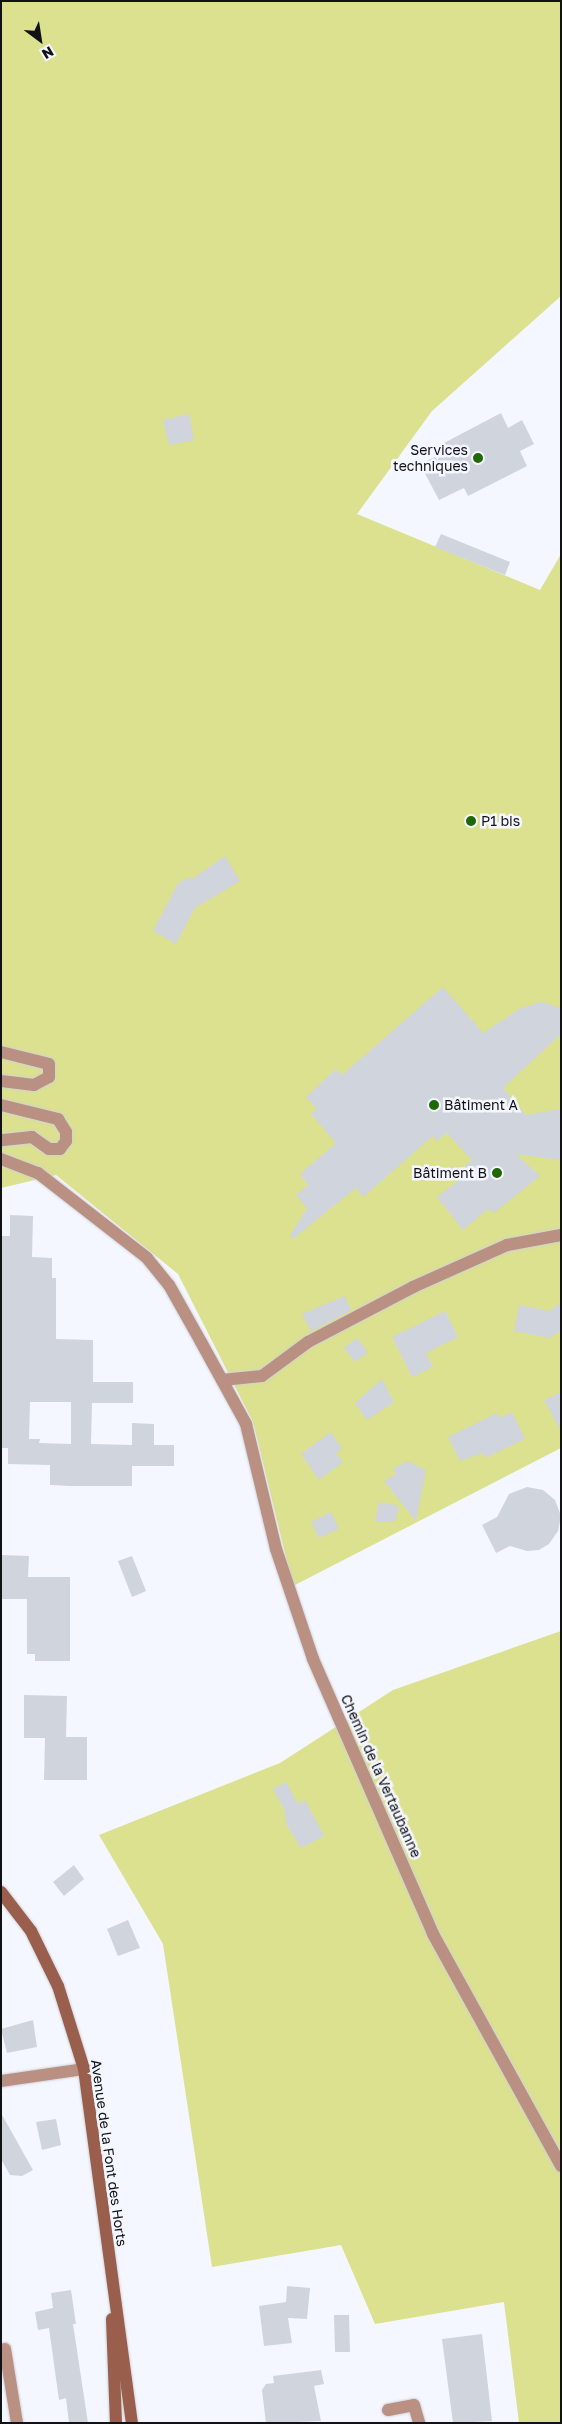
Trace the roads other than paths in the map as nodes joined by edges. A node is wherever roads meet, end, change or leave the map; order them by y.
1 (1, 1052) edge
2 (1, 1082) edge
3 (1, 1105) edge
4 (1, 1140) edge
5 (1, 1159) edge
6 (561, 1235) edge
7 (222, 1380) junction
8 (1, 1892) edge
9 (84, 2069) junction
10 (1, 2081) edge
11 (561, 2166) edge
12 (113, 2287) junction
13 (5, 2349) dead end
14 (388, 2410) dead end
15 (16, 2423) edge
16 (116, 2423) edge
17 (132, 2423) edge
18 (419, 2423) edge

1 - 2 street
3 - 4 street
5 - 7 street, Chemin de la Vertaubanne
6 - 7 street
7 - 11 street, Chemin de la Vertaubanne
8 - 9 main road, Avenue de la Font des Horts
9 - 10 street
9 - 12 main road, Avenue de la Font des Horts
12 - 16 main road, Avenue de la Font des Horts
12 - 17 main road, Avenue de la Font des Horts
13 - 15 street
14 - 18 street

